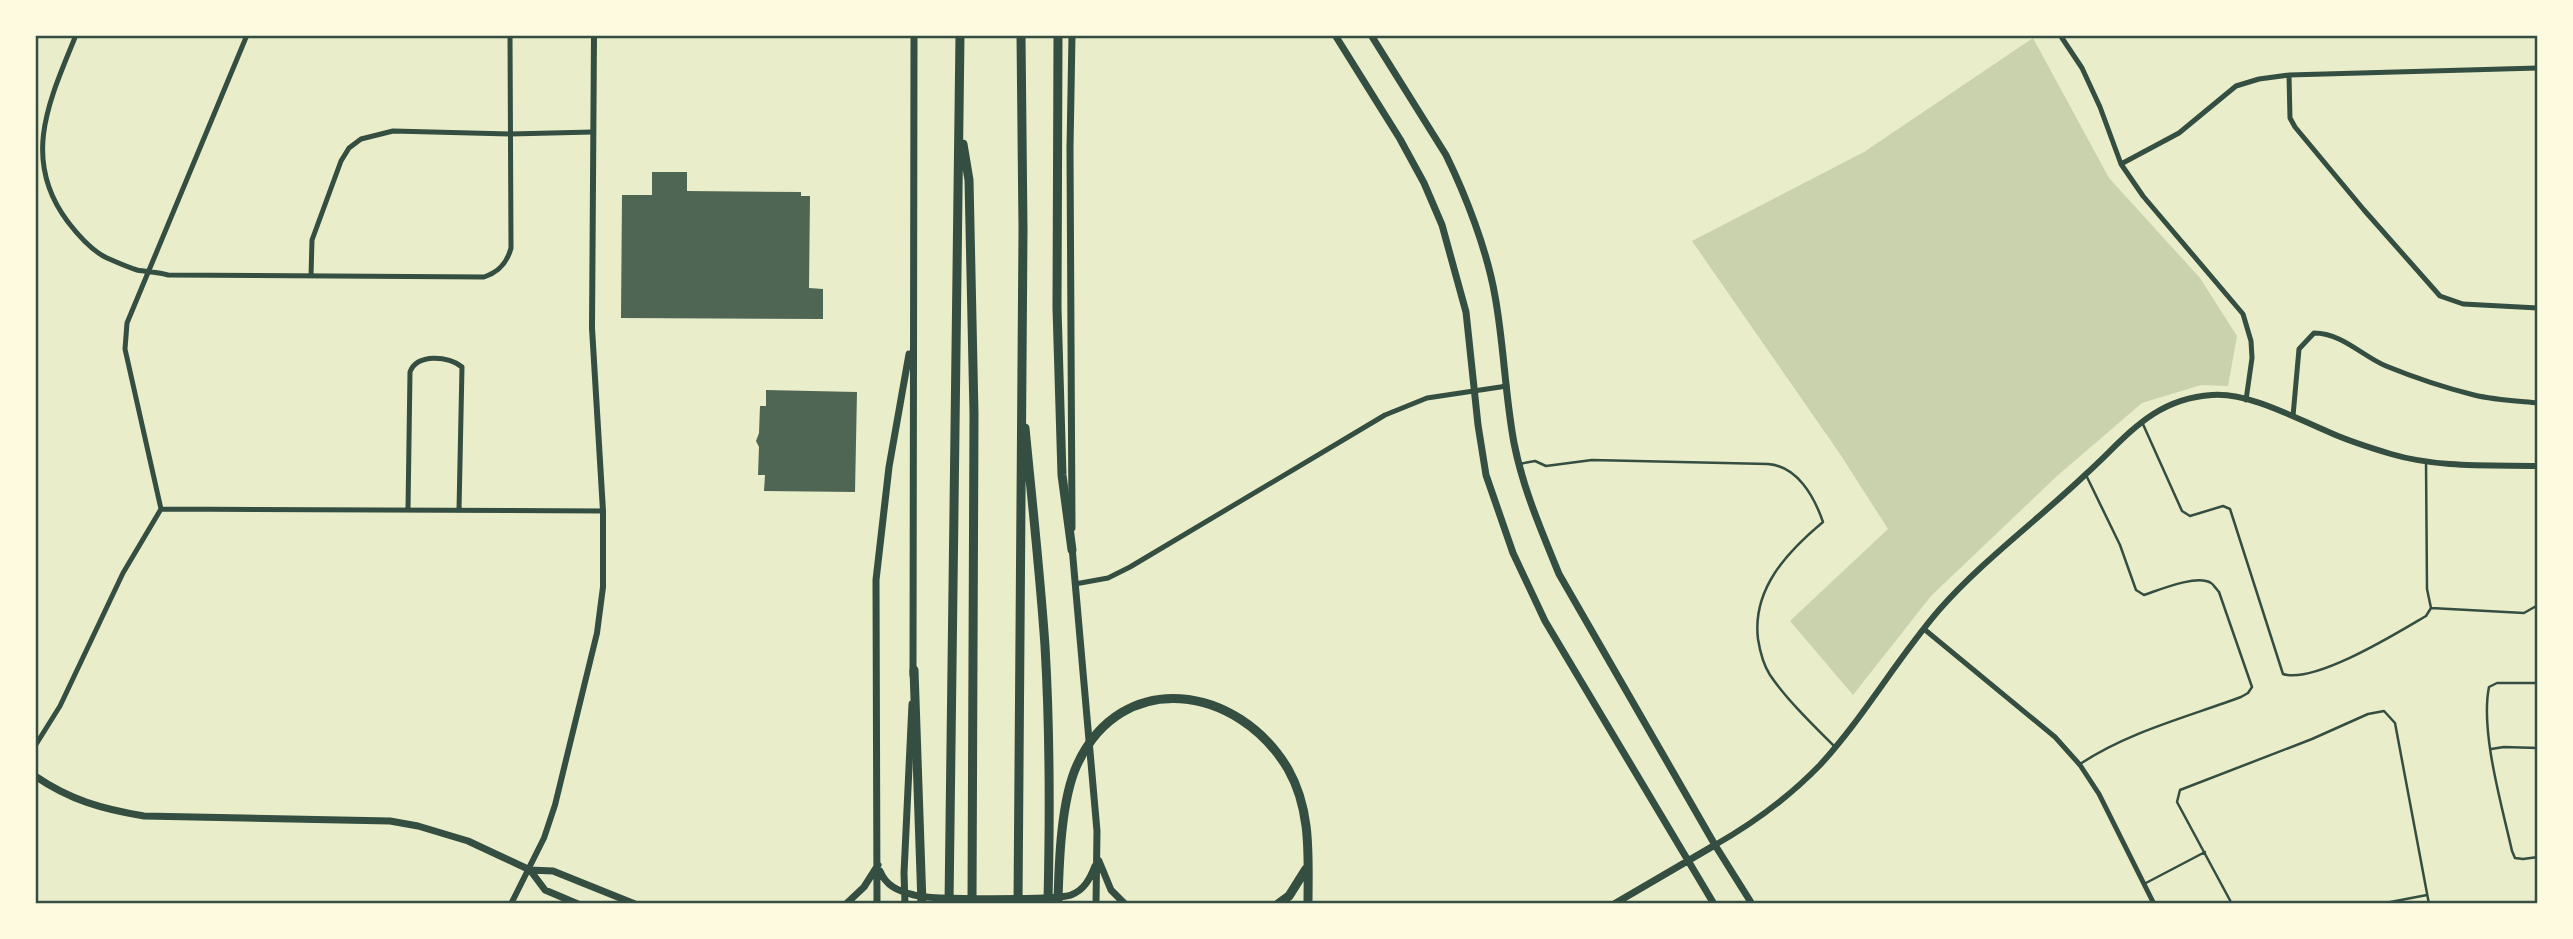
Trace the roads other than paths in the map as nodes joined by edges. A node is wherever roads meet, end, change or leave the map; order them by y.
1 (76, 35) edge
2 (247, 35) edge
3 (510, 35) edge
4 (594, 35) edge
5 (914, 35) edge
6 (960, 35) edge
7 (1021, 35) edge
8 (1058, 35) edge
9 (1072, 35) edge
10 (1335, 35) edge
11 (1371, 35) edge
12 (2060, 35) edge
13 (2538, 68) edge
14 (2288, 75) junction
15 (959, 122) junction
16 (593, 132) junction
17 (510, 134) junction
18 (2121, 164) junction
19 (150, 270) junction
20 (311, 276) junction
21 (2538, 309) edge
22 (912, 336) junction
23 (1022, 380) junction
24 (1507, 386) junction
25 (1474, 391) junction
26 (2246, 400) junction
27 (2538, 403) edge
28 (2294, 416) junction
29 (2142, 422) junction
30 (2426, 461) junction
31 (1519, 464) junction
32 (2538, 466) edge
33 (2086, 475) junction
34 (161, 509) junction
35 (408, 509) junction
36 (459, 510) junction
37 (603, 510) junction
38 (1072, 550) junction
39 (1075, 584) junction
40 (2538, 605) edge
41 (2431, 608) junction
42 (1924, 629) junction
43 (914, 670) junction
44 (2538, 684) edge
45 (35, 746) edge
46 (1835, 747) junction
47 (2538, 748) edge
48 (2491, 749) junction
49 (2080, 765) junction
50 (35, 776) edge
51 (1715, 845) junction
52 (1097, 851) junction
53 (2205, 852) junction
54 (2538, 857) edge
55 (1688, 860) junction
56 (1096, 863) junction
57 (878, 864) junction
58 (1308, 864) junction
59 (530, 870) junction
60 (2144, 884) junction
61 (2427, 895) junction
62 (972, 902) dead end
63 (511, 904) edge
64 (578, 904) edge
65 (635, 904) edge
66 (846, 904) edge
67 (877, 904) edge
68 (905, 904) edge
69 (922, 904) edge
70 (949, 904) edge
71 (1018, 904) edge
72 (1096, 904) edge
73 (1125, 904) edge
74 (1278, 904) edge
75 (1308, 904) edge
76 (1614, 904) edge
77 (1714, 904) edge
78 (1752, 904) edge
79 (2154, 904) edge
80 (2232, 904) edge
81 (2380, 904) edge
82 (2429, 904) edge

1 - 19 street
2 - 19 street
3 - 17 street
4 - 16 street
5 - 22 main road
6 - 15 highway
7 - 23 highway
8 - 38 highway
9 - 38 main road
10 - 25 main road
11 - 24 main road
12 - 18 street
13 - 14 street
14 - 18 street
14 - 21 street
15 - 62 highway
15 - 70 highway
16 - 17 street
16 - 37 street
17 - 20 street
17 - 20 street
18 - 26 street
19 - 20 street
19 - 34 street
22 - 43 main road
22 - 57 main road
23 - 58 highway
23 - 71 highway
24 - 25 street
24 - 31 main road
25 - 39 street
25 - 55 main road
26 - 28 street
26 - 29 street
27 - 28 street
28 - 30 street
29 - 33 street
29 - 41 lane
30 - 32 street
30 - 41 lane
31 - 46 lane
31 - 51 main road
33 - 42 street
33 - 49 lane
34 - 35 street
34 - 45 street
35 - 36 street
35 - 36 street
36 - 37 street
37 - 59 street
38 - 39 main road
39 - 52 main road
40 - 41 lane
42 - 46 street
42 - 49 street
43 - 68 main road
43 - 69 highway
44 - 48 lane
46 - 51 street
47 - 48 lane
48 - 54 lane
49 - 60 street
50 - 59 main road
51 - 55 main road
51 - 78 main road
52 - 56 main road
52 - 73 main road
53 - 60 lane
53 - 61 lane
53 - 80 lane
55 - 76 main road
55 - 77 main road
56 - 57 main road
56 - 72 main road
57 - 66 main road
57 - 67 main road
58 - 74 highway
58 - 75 highway
59 - 63 street
59 - 64 main road
59 - 65 main road
60 - 79 street
61 - 81 lane
61 - 82 lane

